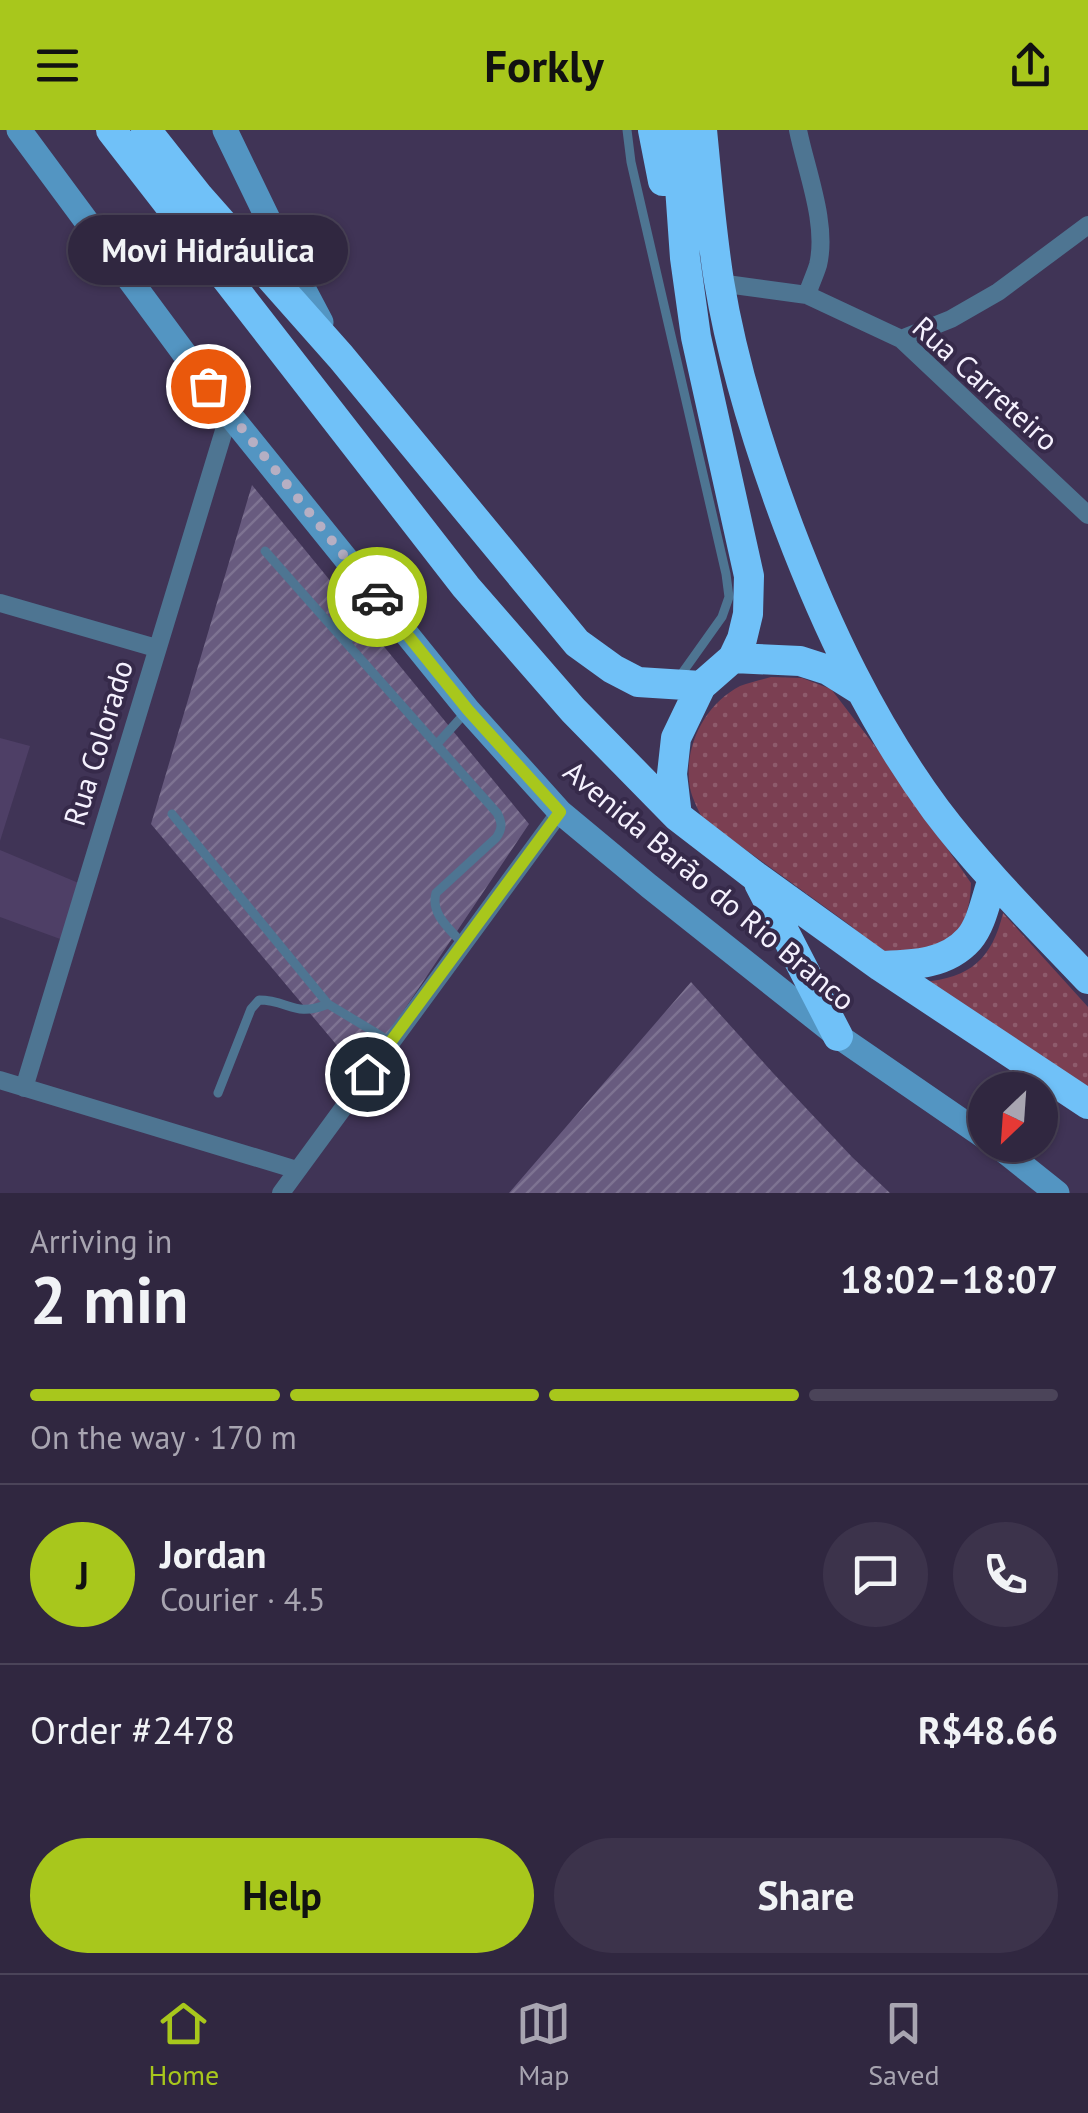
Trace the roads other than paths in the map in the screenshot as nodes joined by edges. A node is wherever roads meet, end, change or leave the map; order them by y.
1 (19, 130) edge
2 (112, 130) edge
3 (146, 130) edge
4 (626, 130) edge
5 (653, 130) edge
6 (676, 130) edge
7 (702, 130) edge
8 (798, 130) edge
9 (230, 133) edge
10 (1088, 224) edge
11 (720, 282) junction
12 (806, 295) junction
13 (696, 337) junction
14 (901, 339) junction
15 (341, 357) junction
16 (229, 414) junction
17 (1088, 515) edge
18 (265, 551) dead end
19 (0, 603) edge
20 (382, 604) junction
21 (346, 642) junction
22 (156, 648) junction
23 (733, 658) junction
24 (687, 686) junction
25 (860, 690) junction
26 (468, 710) junction
27 (436, 744) junction
28 (560, 812) junction
29 (172, 814) dead end
30 (677, 816) junction
31 (755, 876) junction
32 (992, 879) junction
33 (463, 944) junction
34 (880, 966) junction
35 (1088, 979) edge
36 (328, 1004) junction
37 (838, 1036) junction
38 (391, 1042) junction
39 (0, 1080) edge
40 (24, 1088) junction
41 (218, 1093) dead end
42 (1088, 1104) edge
43 (968, 1125) edge
44 (1018, 1162) edge
45 (297, 1170) junction
46 (281, 1193) edge
47 (1057, 1193) edge

1 - 16 street, Avenida Barão do Rio Branco
2 - 30 highway
3 - 15 highway
4 - 24 lane
5 - 13 highway
6 - 13 highway
7 - 11 highway
8 - 12 street
9 - 15 street
10 - 14 street
11 - 12 street, Rua Carreteiro
11 - 25 highway
12 - 14 street, Rua Carreteiro
13 - 23 highway
14 - 17 street, Rua Carreteiro
15 - 24 highway
16 - 20 street, Avenida Barão do Rio Branco
16 - 22 street, Rua Colorado
18 - 21 lane
19 - 22 street
20 - 21 lane
20 - 26 street, Avenida Barão do Rio Branco
21 - 27 lane
22 - 40 street, Rua Colorado
23 - 24 highway
23 - 25 highway
24 - 30 highway
25 - 32 highway
26 - 27 lane
26 - 28 street, Avenida Barão do Rio Branco
27 - 33 lane
28 - 33 street
28 - 37 street, Avenida Barão do Rio Branco
29 - 36 lane
30 - 31 highway
31 - 34 highway
31 - 37 highway
32 - 34 highway
32 - 35 highway
33 - 38 street
34 - 42 highway
36 - 38 lane
36 - 41 lane
37 - 43 street, Avenida Barão do Rio Branco
38 - 45 street
39 - 40 street
40 - 45 street
44 - 47 street
45 - 46 street

